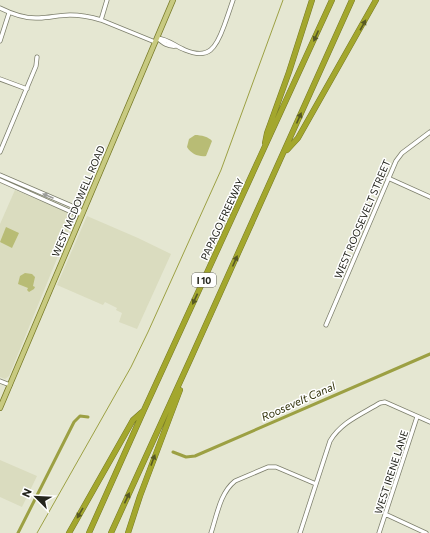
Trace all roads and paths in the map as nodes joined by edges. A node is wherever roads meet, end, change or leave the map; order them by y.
1 (108, 0) edge
2 (173, 0) edge
3 (233, 0) edge
4 (312, 0) edge
5 (332, 0) edge
6 (352, 0) edge
7 (376, 0) edge
8 (0, 8) edge
9 (9, 13) junction
10 (101, 20) junction
11 (156, 40) junction
12 (0, 41) edge
13 (37, 57) dead end
14 (0, 79) edge
15 (27, 89) junction
16 (430, 132) edge
17 (264, 150) junction
18 (0, 152) edge
19 (284, 153) junction
20 (2, 176) edge
21 (388, 178) junction
22 (1, 181) edge
23 (430, 197) edge
24 (82, 214) junction
25 (326, 325) dead end
26 (190, 360) junction
27 (0, 381) edge
28 (10, 385) junction
29 (0, 408) edge
30 (144, 410) junction
31 (417, 417) junction
32 (430, 422) edge
33 (316, 484) junction
34 (385, 514) junction
35 (69, 533) edge
36 (89, 533) edge
37 (111, 533) edge
38 (128, 533) edge
39 (212, 533) edge
40 (300, 533) edge
41 (379, 533) edge
42 (426, 533) edge

1 - 10 street
2 - 11 main road, WEST MCDOWELL ROAD
3 - 11 street
4 - 17 highway
5 -> 17 highway, PAPAGO FREEWAY / I 10
19 -> 6 highway, I 10
19 -> 7 highway
8 - 9 street
9 - 10 street
9 - 12 street
10 - 11 street
11 - 24 main road, WEST MCDOWELL ROAD
13 - 15 street
14 - 15 street
15 - 18 street
16 - 21 street, WEST ROOSEVELT STREET
17 -> 30 highway, PAPAGO FREEWAY / I 10
26 -> 19 highway, I 10
20 - 22 street
24 -> 20 street
21 - 23 street
21 - 25 street, WEST ROOSEVELT STREET
22 - 24 street
24 - 28 main road, WEST MCDOWELL ROAD
37 -> 26 highway, I 10
38 -> 26 highway
27 - 28 street
28 - 29 main road, WEST MCDOWELL ROAD
30 -> 35 highway
30 - 36 highway, PAPAGO FREEWAY / I 10
31 - 32 street
31 - 33 street
31 - 34 street, WEST IRENE LANE
33 - 39 street
33 - 40 street
34 - 41 street, WEST IRENE LANE
34 - 42 street

